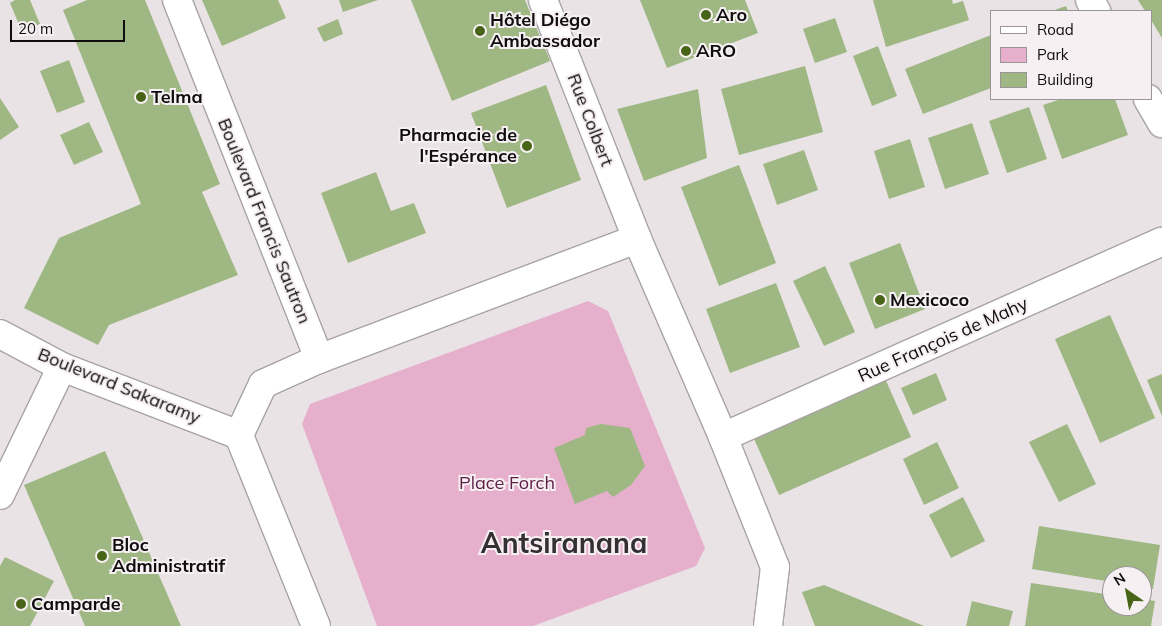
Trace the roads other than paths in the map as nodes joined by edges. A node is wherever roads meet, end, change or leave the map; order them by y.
1 (177, 0) edge
2 (543, 0) edge
3 (1149, 100) edge
4 (1162, 123) edge
5 (637, 239) junction
6 (1162, 242) edge
7 (0, 334) edge
8 (319, 359) junction
9 (62, 367) junction
10 (239, 435) junction
11 (723, 437) junction
12 (0, 495) edge
13 (316, 626) edge
14 (768, 626) edge

1 - 8 main road, Boulevard Francis Sautron
2 - 5 main road, Rue Colbert
3 - 4 main road
5 - 8 main road
5 - 11 main road, Rue Colbert
6 - 11 main road, Rue François de Mahy
7 - 9 main road, Boulevard Sakaramy
8 - 10 main road
9 - 10 main road, Boulevard Sakaramy
9 - 12 main road
10 - 13 main road
11 - 14 main road, Rue Colbert

